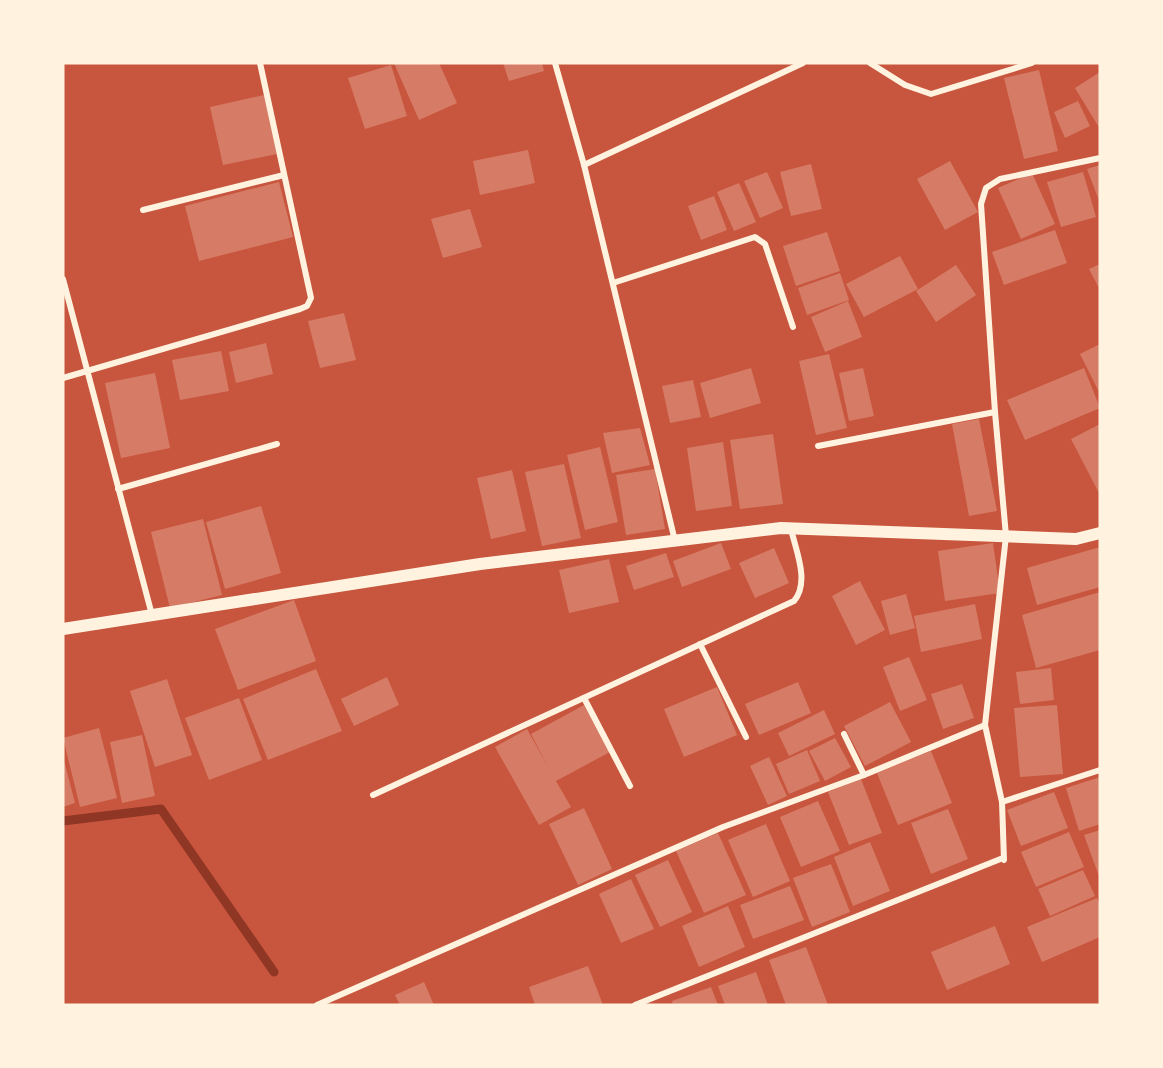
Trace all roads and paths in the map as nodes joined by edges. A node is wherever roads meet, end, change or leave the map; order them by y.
1 (260, 63) edge
2 (555, 63) edge
3 (803, 63) edge
4 (870, 63) edge
5 (1032, 63) edge
6 (1100, 158) edge
7 (584, 165) junction
8 (284, 175) junction
9 (143, 210) dead end
10 (63, 279) edge
11 (613, 283) junction
12 (794, 327) dead end
13 (87, 371) junction
14 (63, 378) edge
15 (995, 412) junction
16 (277, 444) dead end
17 (818, 446) dead end
18 (118, 489) junction
19 (791, 529) junction
20 (1100, 533) edge
21 (1006, 536) junction
22 (675, 541) junction
23 (152, 615) junction
24 (63, 629) edge
25 (700, 644) junction
26 (584, 698) junction
27 (985, 725) junction
28 (844, 734) dead end
29 (746, 737) dead end
30 (1100, 770) edge
31 (864, 775) junction
32 (630, 786) dead end
33 (373, 795) dead end
34 (1002, 802) junction
35 (317, 1005) edge
36 (635, 1005) edge

1 - 8 street
2 - 7 street
3 - 7 street
4 - 5 street
6 - 15 street
7 - 11 street
8 - 9 street
8 - 13 street
10 - 13 street
11 - 12 street
11 - 22 street
13 - 14 street
13 - 18 street
15 - 17 street
15 - 21 street
16 - 18 street
18 - 23 street
19 - 21 main road
19 - 22 main road
19 - 25 street
20 - 21 main road
21 - 27 street
22 - 23 main road
23 - 24 main road
25 - 26 street
25 - 29 street
26 - 32 street
26 - 33 street
27 - 31 street
27 - 34 street
28 - 31 street
30 - 34 street
31 - 35 street
34 - 36 street

